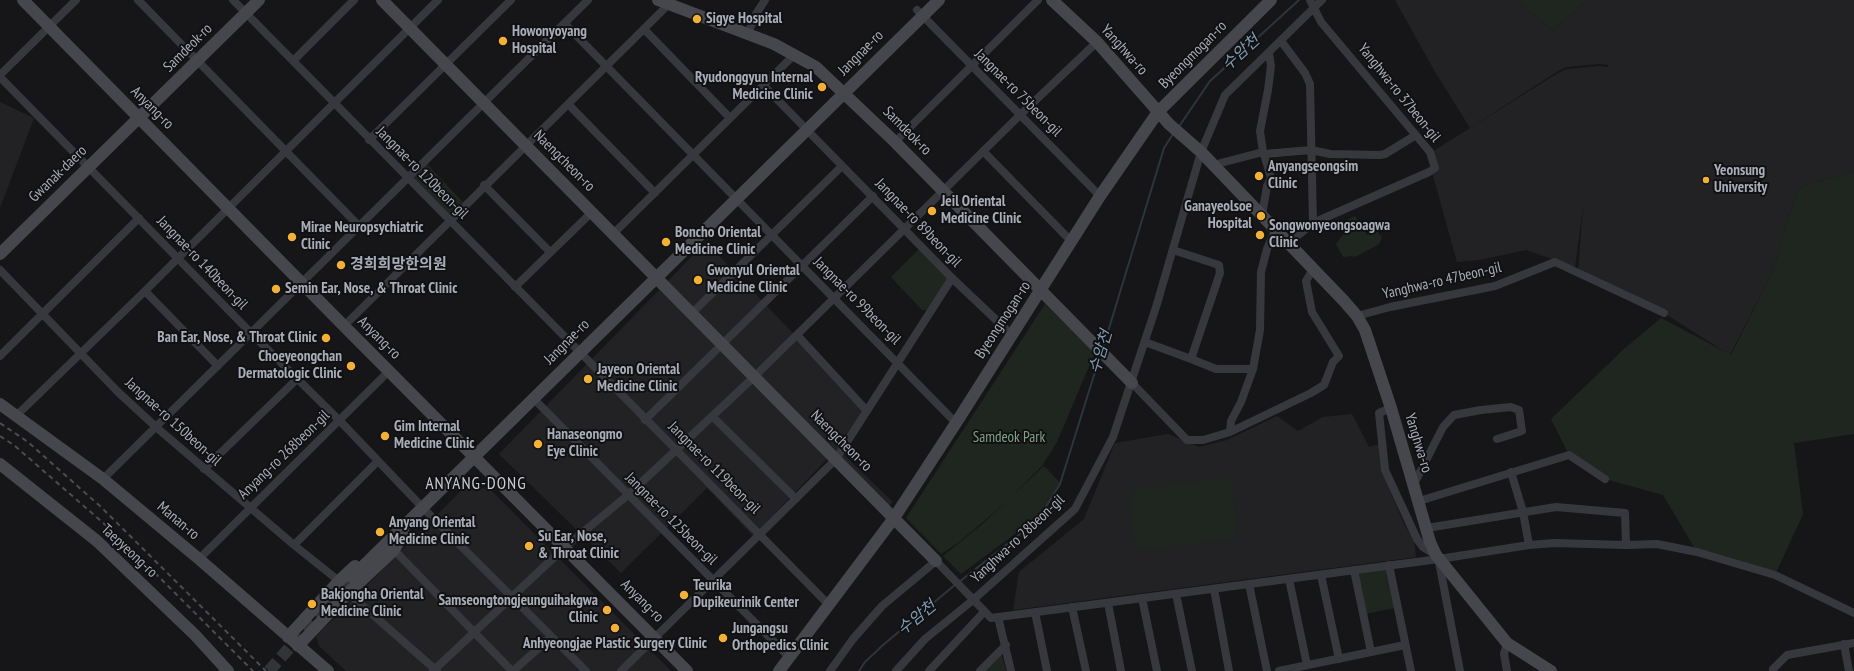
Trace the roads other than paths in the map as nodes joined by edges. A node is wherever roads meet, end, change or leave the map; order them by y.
1 (23, 0) edge
2 (76, 0) edge
3 (138, 0) edge
4 (233, 0) edge
5 (258, 0) edge
6 (354, 0) edge
7 (382, 0) edge
8 (438, 0) edge
9 (511, 0) edge
10 (588, 0) edge
11 (765, 0) edge
12 (939, 0) edge
13 (1038, 0) edge
14 (1052, 0) edge
15 (1271, 0) edge
16 (1322, 0) edge
17 (663, 2) edge
18 (1312, 4) edge
19 (246, 12) junction
20 (920, 12) junction
21 (565, 24) junction
22 (49, 26) junction
23 (409, 28) junction
24 (644, 29) junction
25 (748, 33) junction
26 (1281, 41) junction
27 (1097, 42) junction
28 (1268, 53) junction
29 (794, 55) junction
30 (197, 61) junction
31 (293, 61) junction
32 (446, 64) junction
33 (606, 66) junction
34 (972, 66) junction
35 (0, 76) edge
36 (763, 85) junction
37 (844, 92) junction
38 (333, 103) junction
39 (484, 104) junction
40 (568, 104) junction
41 (1158, 112) junction
42 (1020, 114) junction
43 (140, 118) junction
44 (730, 118) junction
45 (806, 130) junction
46 (1416, 135) junction
47 (369, 140) junction
48 (895, 142) junction
49 (526, 146) junction
50 (286, 150) junction
51 (1311, 150) junction
52 (983, 151) junction
53 (1201, 152) junction
54 (1263, 153) junction
55 (693, 154) junction
56 (1213, 165) junction
57 (842, 166) junction
58 (88, 167) junction
59 (408, 179) junction
60 (484, 185) junction
61 (944, 191) junction
62 (655, 193) junction
63 (873, 196) junction
64 (1100, 196) junction
65 (737, 198) junction
66 (228, 207) junction
67 (592, 212) junction
68 (1262, 215) junction
69 (139, 218) junction
70 (449, 220) junction
71 (1313, 223) junction
72 (359, 226) junction
73 (905, 229) junction
74 (1276, 229) junction
75 (613, 234) junction
76 (771, 234) junction
77 (1072, 242) junction
78 (1289, 243) junction
79 (1173, 250) junction
80 (550, 252) junction
81 (0, 254) edge
82 (178, 258) junction
83 (801, 265) junction
84 (1313, 269) junction
85 (0, 270) edge
86 (655, 278) junction
87 (952, 278) junction
88 (302, 283) junction
89 (515, 287) junction
90 (1041, 290) junction
91 (145, 292) junction
92 (835, 298) junction
93 (692, 313) junction
94 (1664, 313) dead end
95 (42, 314) junction
96 (1357, 316) junction
97 (344, 326) junction
98 (251, 333) junction
99 (797, 335) junction
100 (1012, 335) junction
101 (1145, 342) junction
102 (722, 344) junction
103 (579, 352) junction
104 (81, 353) junction
105 (0, 356) edge
106 (1191, 359) junction
107 (898, 362) junction
108 (218, 366) junction
109 (1253, 369) junction
110 (389, 371) junction
111 (754, 377) junction
112 (297, 379) junction
113 (1132, 383) junction
114 (534, 399) junction
115 (0, 404) edge
116 (1391, 408) junction
117 (867, 411) junction
118 (16, 416) junction
119 (712, 416) junction
120 (645, 420) junction
121 (340, 421) junction
122 (956, 423) junction
123 (156, 427) junction
124 (1230, 432) junction
125 (1498, 439) dead end
126 (677, 450) junction
127 (474, 456) junction
128 (836, 459) junction
129 (378, 461) junction
130 (0, 464) edge
131 (204, 469) junction
132 (1511, 472) junction
133 (103, 479) junction
134 (1605, 479) dead end
135 (1414, 484) junction
136 (628, 495) junction
137 (796, 499) junction
138 (1419, 501) junction
139 (250, 508) junction
140 (423, 508) junction
141 (1523, 512) junction
142 (413, 518) junction
143 (894, 518) junction
144 (1426, 528) junction
145 (761, 535) junction
146 (294, 545) junction
147 (1529, 545) junction
148 (1626, 545) junction
149 (565, 547) junction
150 (394, 550) junction
151 (1437, 557) junction
152 (199, 559) junction
153 (936, 561) junction
154 (1389, 565) junction
155 (1354, 570) junction
156 (1321, 575) junction
157 (352, 577) tunnel mouth
158 (1289, 579) junction
159 (339, 581) junction
160 (713, 581) junction
161 (1249, 584) junction
162 (1214, 589) junction
163 (348, 593) junction
164 (1176, 594) junction
165 (512, 597) junction
166 (1142, 598) junction
167 (973, 600) junction
168 (1108, 603) junction
169 (829, 605) junction
170 (1072, 607) junction
171 (984, 612) junction
172 (1035, 612) junction
173 (1854, 613) edge
174 (998, 617) junction
175 (474, 632) junction
176 (551, 637) junction
177 (288, 638) junction
178 (655, 638) junction
179 (1507, 643) junction
180 (1854, 643) edge
181 (1844, 644) junction
182 (1405, 645) junction
183 (298, 646) junction
184 (1006, 646) junction
185 (1371, 652) junction
186 (789, 657) junction
187 (1339, 659) junction
188 (1307, 665) junction
189 (435, 670) edge
190 (1547, 670) edge
191 (228, 671) edge
192 (328, 671) edge
193 (512, 671) edge
194 (586, 671) edge
195 (621, 671) edge
196 (687, 671) edge
197 (779, 671) edge
198 (830, 671) edge
199 (896, 671) edge
200 (929, 671) edge
201 (980, 671) edge
202 (1011, 671) edge
203 (1047, 671) edge
204 (1086, 671) edge
205 (1121, 671) edge
206 (1157, 671) edge
207 (1192, 671) edge
208 (1229, 671) edge
209 (1267, 671) edge
210 (1279, 671) edge
211 (1411, 671) edge
212 (1460, 671) edge
213 (1507, 671) edge
214 (1773, 671) edge
215 (1849, 671) edge

1 - 22 street, Anyang-ro
2 - 22 street
3 - 30 street
4 - 19 street, Jangnae-ro 120beon-gil
5 - 19 street, Samdeok-ro
6 - 31 street
7 - 23 street, Naengcheon-ro
8 - 23 street
9 - 32 street
10 - 21 street
11 - 25 street
12 - 20 street, Jangnae-ro
13 - 34 street
14 - 27 street, Yanghwa-ro
15 - 41 street, Byeongmogan-ro
16 - 18 street, Yanghwa-ro 28beon-gil
17 - 24 street
17 - 25 street, Samdeok-ro
18 - 26 street, Yanghwa-ro 28beon-gil
18 - 46 street, Yanghwa-ro 37beon-gil
19 - 30 street, Samdeok-ro
19 - 31 street, Jangnae-ro 120beon-gil
20 - 34 street, Jangnae-ro 75beon-gil
20 - 37 street, Jangnae-ro
21 - 33 street, Jangnae-ro 99beon-gil
21 - 39 street
22 - 35 street
22 - 43 street, Anyang-ro
23 - 32 street, Naengcheon-ro
23 - 38 street
24 - 33 street
24 - 44 street
25 - 29 street, Samdeok-ro
26 - 28 street, Yanghwa-ro 28beon-gil
26 - 51 street
27 - 41 street, Yanghwa-ro
27 - 42 street
28 - 53 street, Yanghwa-ro 28beon-gil
28 - 54 street
29 - 36 street
29 - 37 street, Samdeok-ro
30 - 43 street, Samdeok-ro
30 - 50 street
31 - 38 street, Jangnae-ro 120beon-gil
32 - 39 street, Naengcheon-ro
32 - 47 street
33 - 40 street
33 - 55 street, Jangnae-ro 99beon-gil
34 - 42 street, Jangnae-ro 75beon-gil
34 - 48 street
35 - 58 street, Jangnae-ro 140beon-gil
36 - 44 street
36 - 45 street
37 - 45 street, Jangnae-ro
37 - 48 street, Samdeok-ro
38 - 47 street, Jangnae-ro 120beon-gil
38 - 50 street
39 - 49 street, Naengcheon-ro
39 - 59 street
40 - 49 street
40 - 62 street
41 - 53 street, Yanghwa-ro
41 - 64 street, Byeongmogan-ro
42 - 52 street
42 - 64 street, Jangnae-ro 75beon-gil
43 - 58 street, Gwanak-daero
43 - 66 street, Anyang-ro
44 - 55 street
45 - 57 street, Jangnae-ro 89beon-gil
45 - 65 street, Jangnae-ro
46 - 51 street
46 - 71 street, Yanghwa-ro 37beon-gil
47 - 59 street, Jangnae-ro 120beon-gil
48 - 61 street, Samdeok-ro
49 - 60 street
49 - 67 street, Naengcheon-ro
50 - 66 street
50 - 72 street
51 - 54 street
51 - 71 street
52 - 61 street
52 - 77 street
53 - 56 street, Yanghwa-ro
53 - 79 street, Yanghwa-ro 28beon-gil
54 - 56 street
54 - 68 street
55 - 62 street
55 - 65 street, Jangnae-ro 99beon-gil
56 - 68 street, Yanghwa-ro
57 - 63 street, Jangnae-ro 89beon-gil
57 - 76 street
58 - 69 street, Jangnae-ro 140beon-gil
58 - 81 street, Gwanak-daero
59 - 70 street, Jangnae-ro 120beon-gil
59 - 72 street
60 - 70 street
60 - 80 street
61 - 73 street
61 - 90 street, Samdeok-ro
62 - 75 street
63 - 73 street, Jangnae-ro 89beon-gil
63 - 83 street
64 - 77 street, Byeongmogan-ro
65 - 76 street, Jangnae-ro 99beon-gil
65 - 86 street, Jangnae-ro
66 - 82 street
66 - 88 street, Anyang-ro
67 - 75 street, Naengcheon-ro
67 - 80 street
68 - 74 street, Yanghwa-ro
69 - 82 street, Jangnae-ro 140beon-gil
69 - 95 street
70 - 89 street, Jangnae-ro 120beon-gil
70 - 97 street
71 - 78 street, Yanghwa-ro 37beon-gil
72 - 88 street
73 - 87 street, Jangnae-ro 89beon-gil
73 - 92 street
74 - 78 street, Yanghwa-ro
74 - 109 street
75 - 86 street, Naengcheon-ro
76 - 83 street, Jangnae-ro 99beon-gil
76 - 93 street
77 - 90 street, Byeongmogan-ro
78 - 84 street, Yanghwa-ro
79 - 101 street, Yanghwa-ro 28beon-gil
79 - 106 street
80 - 89 street
82 - 91 street
82 - 98 street, Jangnae-ro 140beon-gil
83 - 92 street, Jangnae-ro 99beon-gil
83 - 102 street
84 - 96 street, Yanghwa-ro
84 - 124 street
85 - 95 street, Jangnae-ro 150beon-gil
86 - 93 street, Naengcheon-ro
86 - 103 street, Jangnae-ro
87 - 100 street, Jangnae-ro 89beon-gil
87 - 107 street
88 - 97 street, Anyang-ro
88 - 98 street
89 - 103 street, Jangnae-ro 120beon-gil
90 - 100 street, Byeongmogan-ro
90 - 113 street, Samdeok-ro
91 - 104 street
91 - 108 street
92 - 99 street
92 - 107 street, Jangnae-ro 99beon-gil
93 - 102 street, Naengcheon-ro
94 - 96 street, Yanghwa-ro 47beon-gil
95 - 104 street, Jangnae-ro 150beon-gil
95 - 105 street
96 - 116 street, Yanghwa-ro
97 - 110 street, Anyang-ro
98 - 108 street
98 - 112 street, Jangnae-ro 140beon-gil
99 - 111 street
99 - 117 street
100 - 122 street, Byeongmogan-ro
101 - 106 street
101 - 113 street, Yanghwa-ro 28beon-gil
102 - 111 street, Naengcheon-ro
102 - 120 street
103 - 114 street, Jangnae-ro
103 - 120 street, Jangnae-ro 119beon-gil
104 - 118 street
104 - 123 street, Jangnae-ro 150beon-gil
106 - 109 street
107 - 117 street
107 - 122 street, Jangnae-ro 99beon-gil
108 - 123 street
109 - 124 street
110 - 121 street, Anyang-ro 268beon-gil
110 - 127 street, Anyang-ro
111 - 119 street
111 - 128 street, Naengcheon-ro
112 - 121 street, Jangnae-ro 140beon-gil
112 - 131 street
113 - 124 street
113 - 167 street, Yanghwa-ro 28beon-gil
114 - 127 street, Jangnae-ro
114 - 136 street, Jangnae-ro 125beon-gil
115 - 118 street, Manan-ro
116 - 135 street, Yanghwa-ro
116 - 151 street
117 - 128 street
118 - 133 street, Manan-ro
119 - 126 street
119 - 137 street
120 - 126 street, Jangnae-ro 119beon-gil
121 - 129 street, Jangnae-ro 140beon-gil
121 - 139 street, Anyang-ro 268beon-gil
122 - 143 street, Byeongmogan-ro
123 - 131 street, Jangnae-ro 150beon-gil
123 - 133 street
125 - 135 street
126 - 136 street
126 - 145 street, Jangnae-ro 119beon-gil
127 - 140 street, Jangnae-ro
127 - 149 street, Anyang-ro
128 - 137 street
128 - 143 street, Naengcheon-ro
129 - 140 street, Jangnae-ro 140beon-gil
129 - 146 street
130 - 191 street, Taepyeong-ro
131 - 139 street, Jangnae-ro 150beon-gil
132 - 134 street
132 - 138 street
132 - 141 street
133 - 152 street, Manan-ro
135 - 138 street, Yanghwa-ro
136 - 149 street
136 - 160 street, Jangnae-ro 125beon-gil
137 - 145 street
138 - 144 street, Yanghwa-ro
139 - 146 street, Jangnae-ro 150beon-gil
139 - 152 street, Anyang-ro 268beon-gil
140 - 142 street, Jangnae-ro
140 - 165 street, Jangnae-ro 140beon-gil
141 - 144 street
141 - 147 street
141 - 148 street
142 - 150 street
142 - 157 street, Jangnae-ro
142 - 159 street
143 - 153 street, Naengcheon-ro
143 - 169 street, Byeongmogan-ro
144 - 151 street, Yanghwa-ro
145 - 160 street
145 - 169 street, Jangnae-ro 119beon-gil
146 - 159 street, Jangnae-ro 150beon-gil
147 - 148 street
147 - 151 street
148 - 173 street
149 - 165 street
149 - 178 street, Anyang-ro
150 - 163 street
150 - 175 street
151 - 154 street
151 - 179 street, Yanghwa-ro
151 - 212 street
152 - 177 street, Manan-ro
153 - 167 street
153 - 198 street
154 - 155 street
154 - 182 street
155 - 156 street
155 - 185 street
156 - 158 street
156 - 187 street
158 - 161 street
158 - 188 street
159 - 177 street
160 - 178 street
160 - 186 street, Jangnae-ro 125beon-gil
161 - 162 street
161 - 209 street
162 - 164 street
162 - 208 street
163 - 183 street
163 - 189 street
164 - 166 street
164 - 207 street
165 - 175 street
165 - 176 street, Jangnae-ro 140beon-gil
166 - 168 street
166 - 206 street
167 - 171 street
167 - 199 street, Yanghwa-ro 28beon-gil
168 - 170 street
168 - 205 street
169 - 186 street, Byeongmogan-ro
170 - 172 street
170 - 204 street
171 - 174 street
171 - 200 street
172 - 174 street
172 - 203 street
174 - 184 street
175 - 189 street
175 - 193 street
176 - 193 street
176 - 194 street, Jangnae-ro 140beon-gil
177 - 183 street, Manan-ro
178 - 195 street
178 - 196 street, Anyang-ro
179 - 190 street, Yanghwa-ro
179 - 213 street
180 - 181 street
181 - 214 street
181 - 215 street
182 - 185 street
182 - 211 street
183 - 192 street, Manan-ro
184 - 201 street
184 - 202 street
185 - 187 street
186 - 197 street, Byeongmogan-ro
187 - 188 street
188 - 210 street

